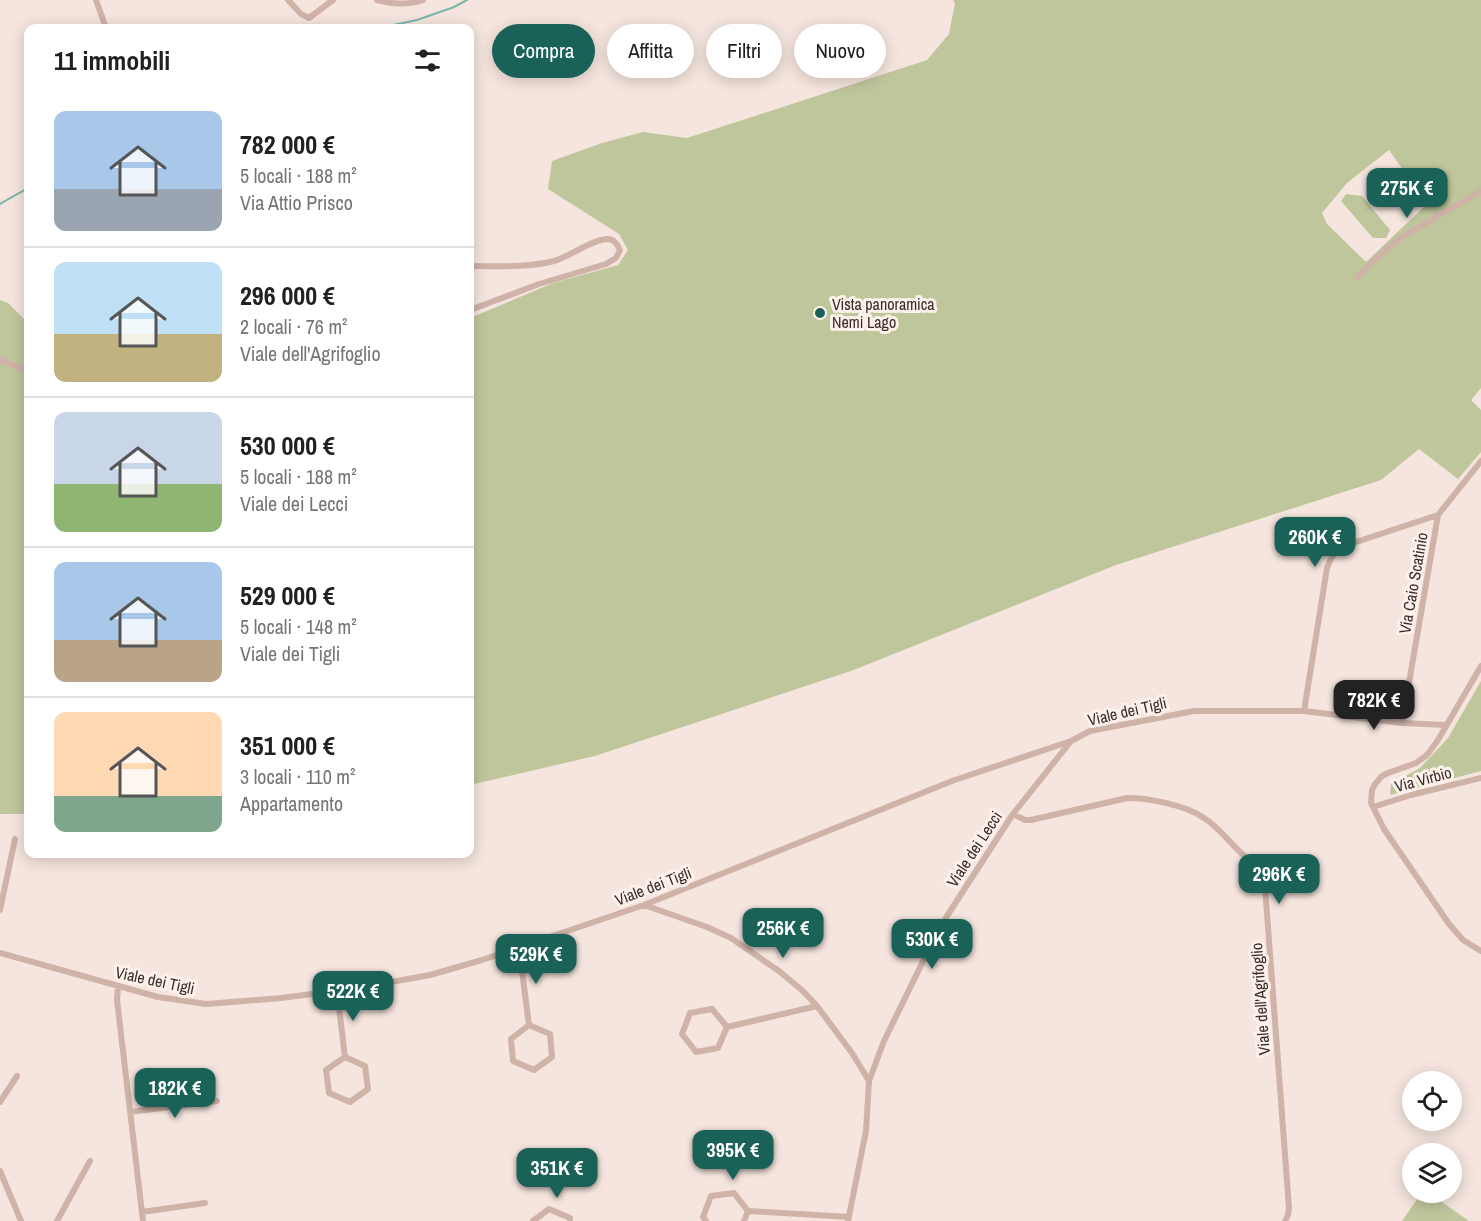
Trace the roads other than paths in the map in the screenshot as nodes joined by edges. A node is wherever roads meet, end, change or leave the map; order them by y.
1 (96, 0) edge
2 (288, 0) edge
3 (333, 0) edge
4 (377, 0) edge
5 (423, 0) edge
6 (105, 24) edge
7 (1481, 190) edge
8 (474, 266) edge
9 (1357, 278) dead end
10 (474, 308) edge
11 (0, 360) edge
12 (24, 369) edge
13 (1481, 461) edge
14 (1438, 515) junction
15 (1481, 666) edge
16 (1304, 711) junction
17 (1402, 723) junction
18 (1446, 725) junction
19 (1071, 741) junction
20 (1481, 778) edge
21 (1373, 807) junction
22 (1013, 814) junction
23 (15, 839) dead end
24 (2, 889) edge
25 (644, 905) junction
26 (0, 910) edge
27 (519, 948) junction
28 (1481, 951) edge
29 (0, 953) edge
30 (118, 986) junction
31 (337, 991) junction
32 (817, 1006) junction
33 (529, 1025) junction
34 (727, 1027) junction
35 (345, 1057) junction
36 (17, 1076) dead end
37 (870, 1081) junction
38 (217, 1101) dead end
39 (0, 1102) edge
40 (130, 1112) junction
41 (90, 1161) dead end
42 (0, 1171) edge
43 (205, 1203) dead end
44 (748, 1211) junction
45 (142, 1212) junction
46 (849, 1219) edge
47 (1286, 1220) edge
48 (21, 1221) edge
49 (57, 1221) edge
50 (143, 1221) edge
51 (533, 1221) edge
52 (570, 1221) edge
53 (706, 1221) edge
54 (744, 1221) edge

1 - 6 street
2 - 3 street
4 - 5 street
7 - 9 street
8 - 10 street
11 - 12 street
13 - 14 street, Via Caio Scatinio
14 - 16 street
14 - 17 street, Via Caio Scatinio
15 - 18 street
16 - 17 street, Viale dei Tigli
16 - 19 street, Viale dei Tigli
17 - 18 street, Viale dei Tigli
18 - 21 street
19 - 22 street, Viale dei Lecci
19 - 25 street, Viale dei Tigli
20 - 21 street, Via Virbio
21 - 28 street
22 - 37 street, Viale dei Lecci
22 - 47 street, Viale dell'Agrifoglio
23 - 24 street
24 - 26 street
25 - 27 street, Viale dei Tigli
25 - 32 street
27 - 31 street, Viale dei Tigli
27 - 33 street
29 - 30 street, Viale dei Tigli
30 - 31 street, Viale dei Tigli
30 - 40 street
31 - 35 street
32 - 34 street
32 - 37 street
33 - 33 street
34 - 34 street
35 - 35 street
36 - 39 street
37 - 46 street, Viale dei Lecci
38 - 40 street
40 - 45 street
41 - 49 street
42 - 48 street
43 - 45 street
44 - 46 street
44 - 53 street
44 - 54 street
45 - 50 street
51 - 52 street

